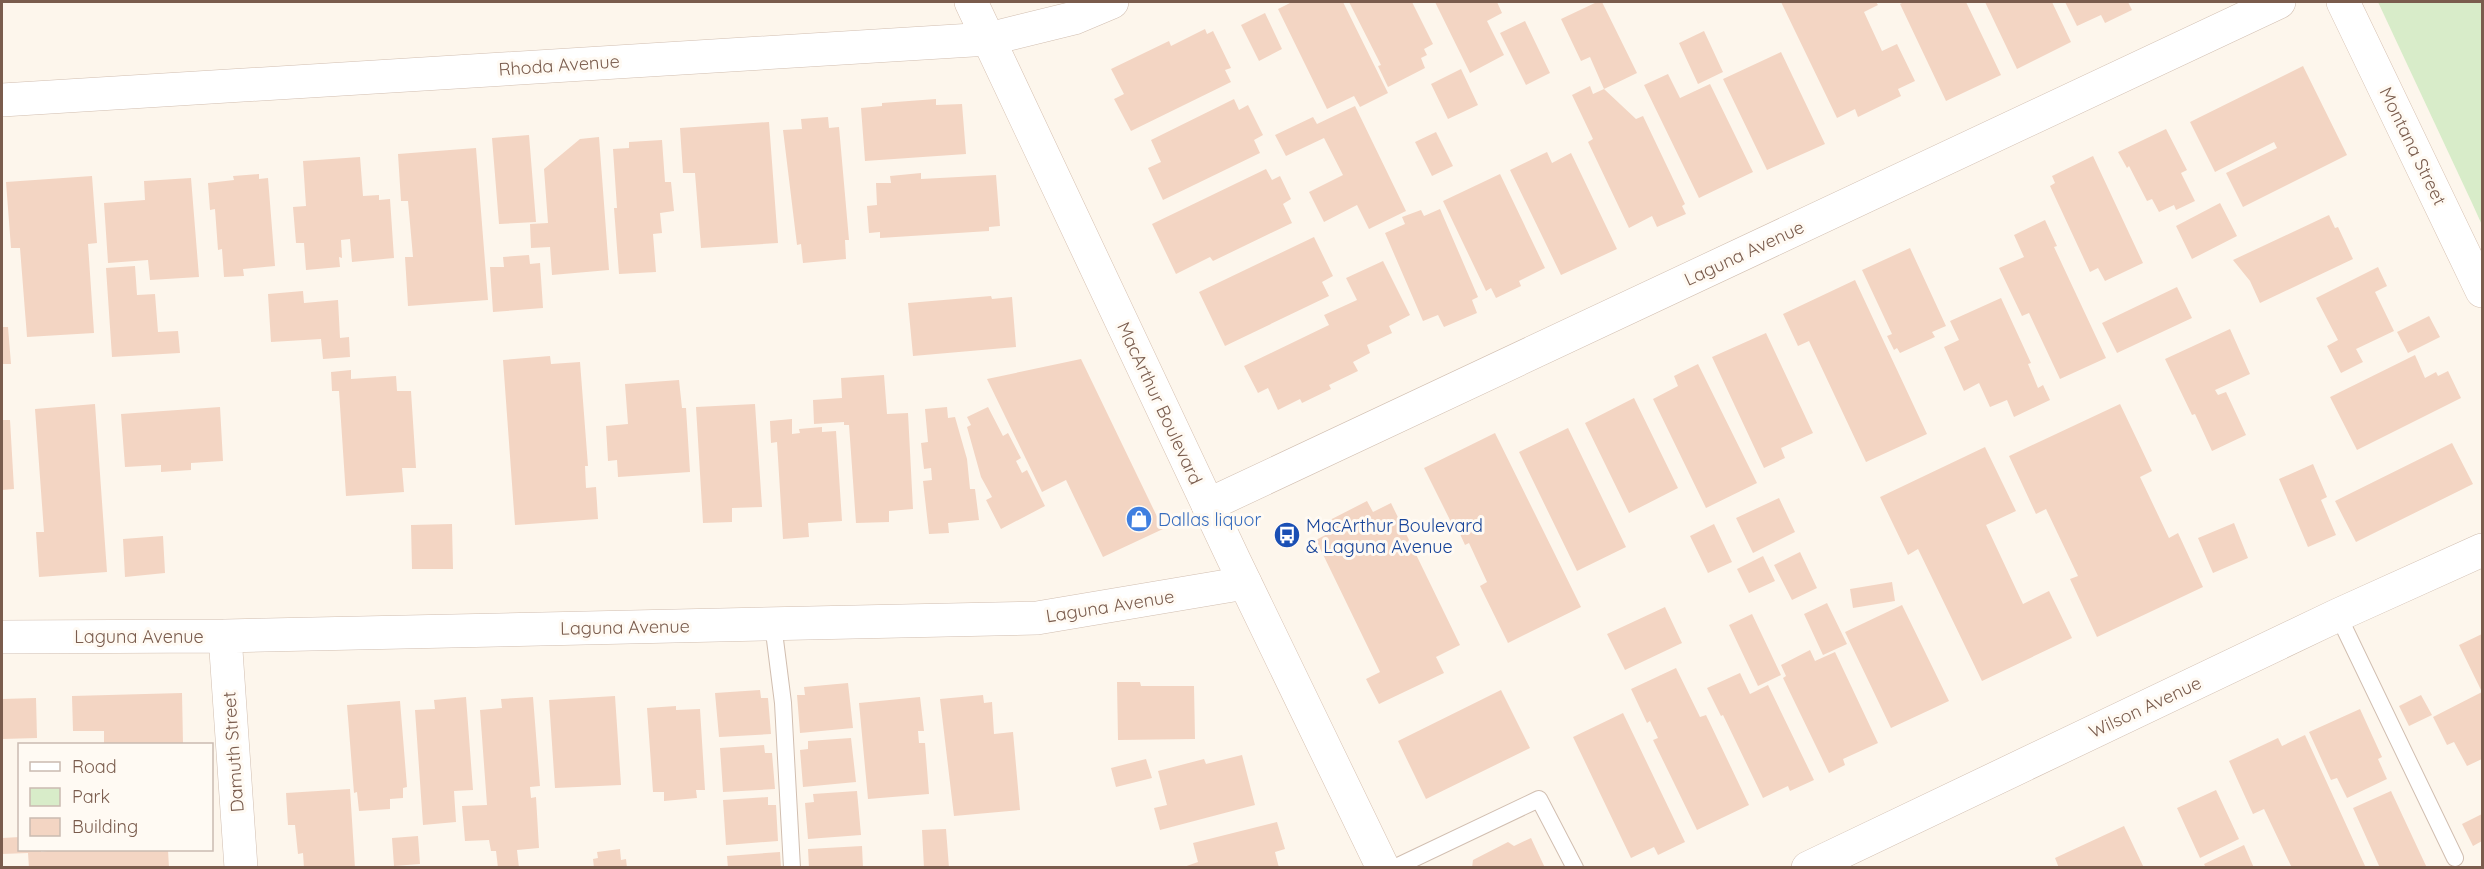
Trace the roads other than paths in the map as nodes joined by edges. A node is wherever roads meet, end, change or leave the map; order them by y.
1 (971, 2) edge
2 (1112, 2) edge
3 (2279, 2) edge
4 (2343, 2) edge
5 (989, 39) junction
6 (2, 100) edge
7 (2482, 291) edge
8 (1208, 505) junction
9 (2482, 550) edge
10 (1245, 584) junction
11 (2338, 615) junction
12 (773, 624) junction
13 (225, 636) junction
14 (2, 637) edge
15 (2455, 858) dead end
16 (241, 867) edge
17 (792, 867) edge
18 (1383, 867) edge
19 (1394, 867) edge
20 (1575, 867) edge
21 (1808, 867) edge

1 - 5 street, MacArthur Boulevard
2 - 5 street, Rhoda Avenue
3 - 8 street, Laguna Avenue
4 - 7 street, Montana Street
5 - 6 street, Rhoda Avenue
5 - 8 street, MacArthur Boulevard
8 - 10 street, MacArthur Boulevard
9 - 11 street, Wilson Avenue
10 - 12 street, Laguna Avenue
10 - 18 street, MacArthur Boulevard
11 - 15 lane
11 - 21 street, Wilson Avenue
12 - 13 street, Laguna Avenue
12 - 17 lane
13 - 14 street, Laguna Avenue
13 - 16 street, Damuth Street
19 - 20 lane

